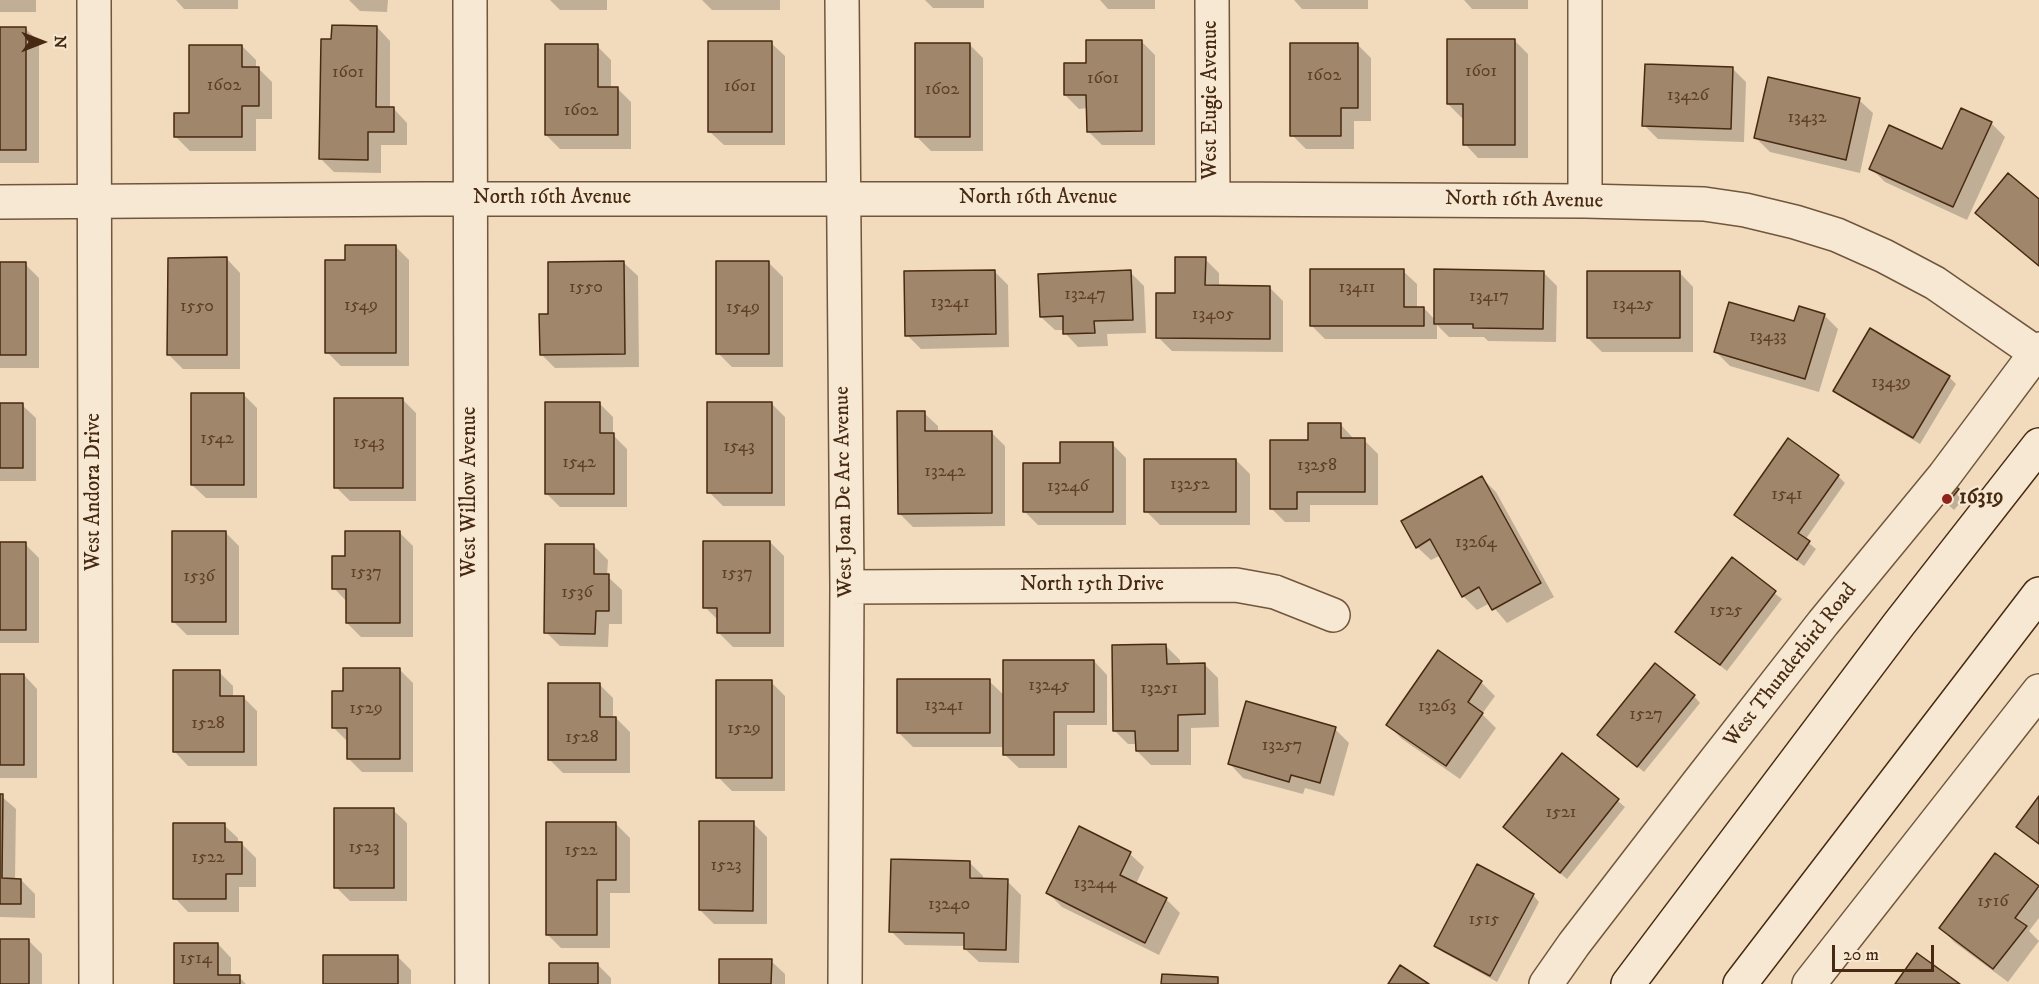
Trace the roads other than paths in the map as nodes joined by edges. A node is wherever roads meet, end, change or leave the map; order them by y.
1 (94, 0) edge
2 (470, 0) edge
3 (842, 0) edge
4 (1212, 0) edge
5 (1585, 0) edge
6 (471, 199) junction
7 (843, 199) junction
8 (1213, 199) junction
9 (1586, 201) junction
10 (0, 202) edge
11 (95, 202) junction
12 (2038, 352) edge
13 (2039, 445) edge
14 (847, 587) junction
15 (2039, 594) edge
16 (1333, 615) dead end
17 (2039, 691) edge
18 (1639, 980) edge
19 (96, 984) edge
20 (472, 984) edge
21 (845, 984) edge
22 (1546, 984) edge
23 (1740, 984) edge
24 (1809, 984) edge

1 - 11 street, West Andora Drive
2 - 6 street, West Willow Avenue
3 - 7 street, West Joan De Arc Avenue
4 - 8 street, West Eugie Avenue
5 - 9 street
6 - 7 street, North 16th Avenue
6 - 11 street, North 16th Avenue
6 - 20 street, West Willow Avenue
7 - 8 street, North 16th Avenue
7 - 14 street, West Joan De Arc Avenue
8 - 9 street, North 16th Avenue
9 - 12 street, North 16th Avenue
10 - 11 street, North 16th Avenue
11 - 19 street, West Andora Drive
12 - 22 street, West Thunderbird Road
13 - 18 street
14 - 16 street, North 15th Drive
14 - 21 street, West Joan De Arc Avenue
15 - 23 street
17 - 24 street

